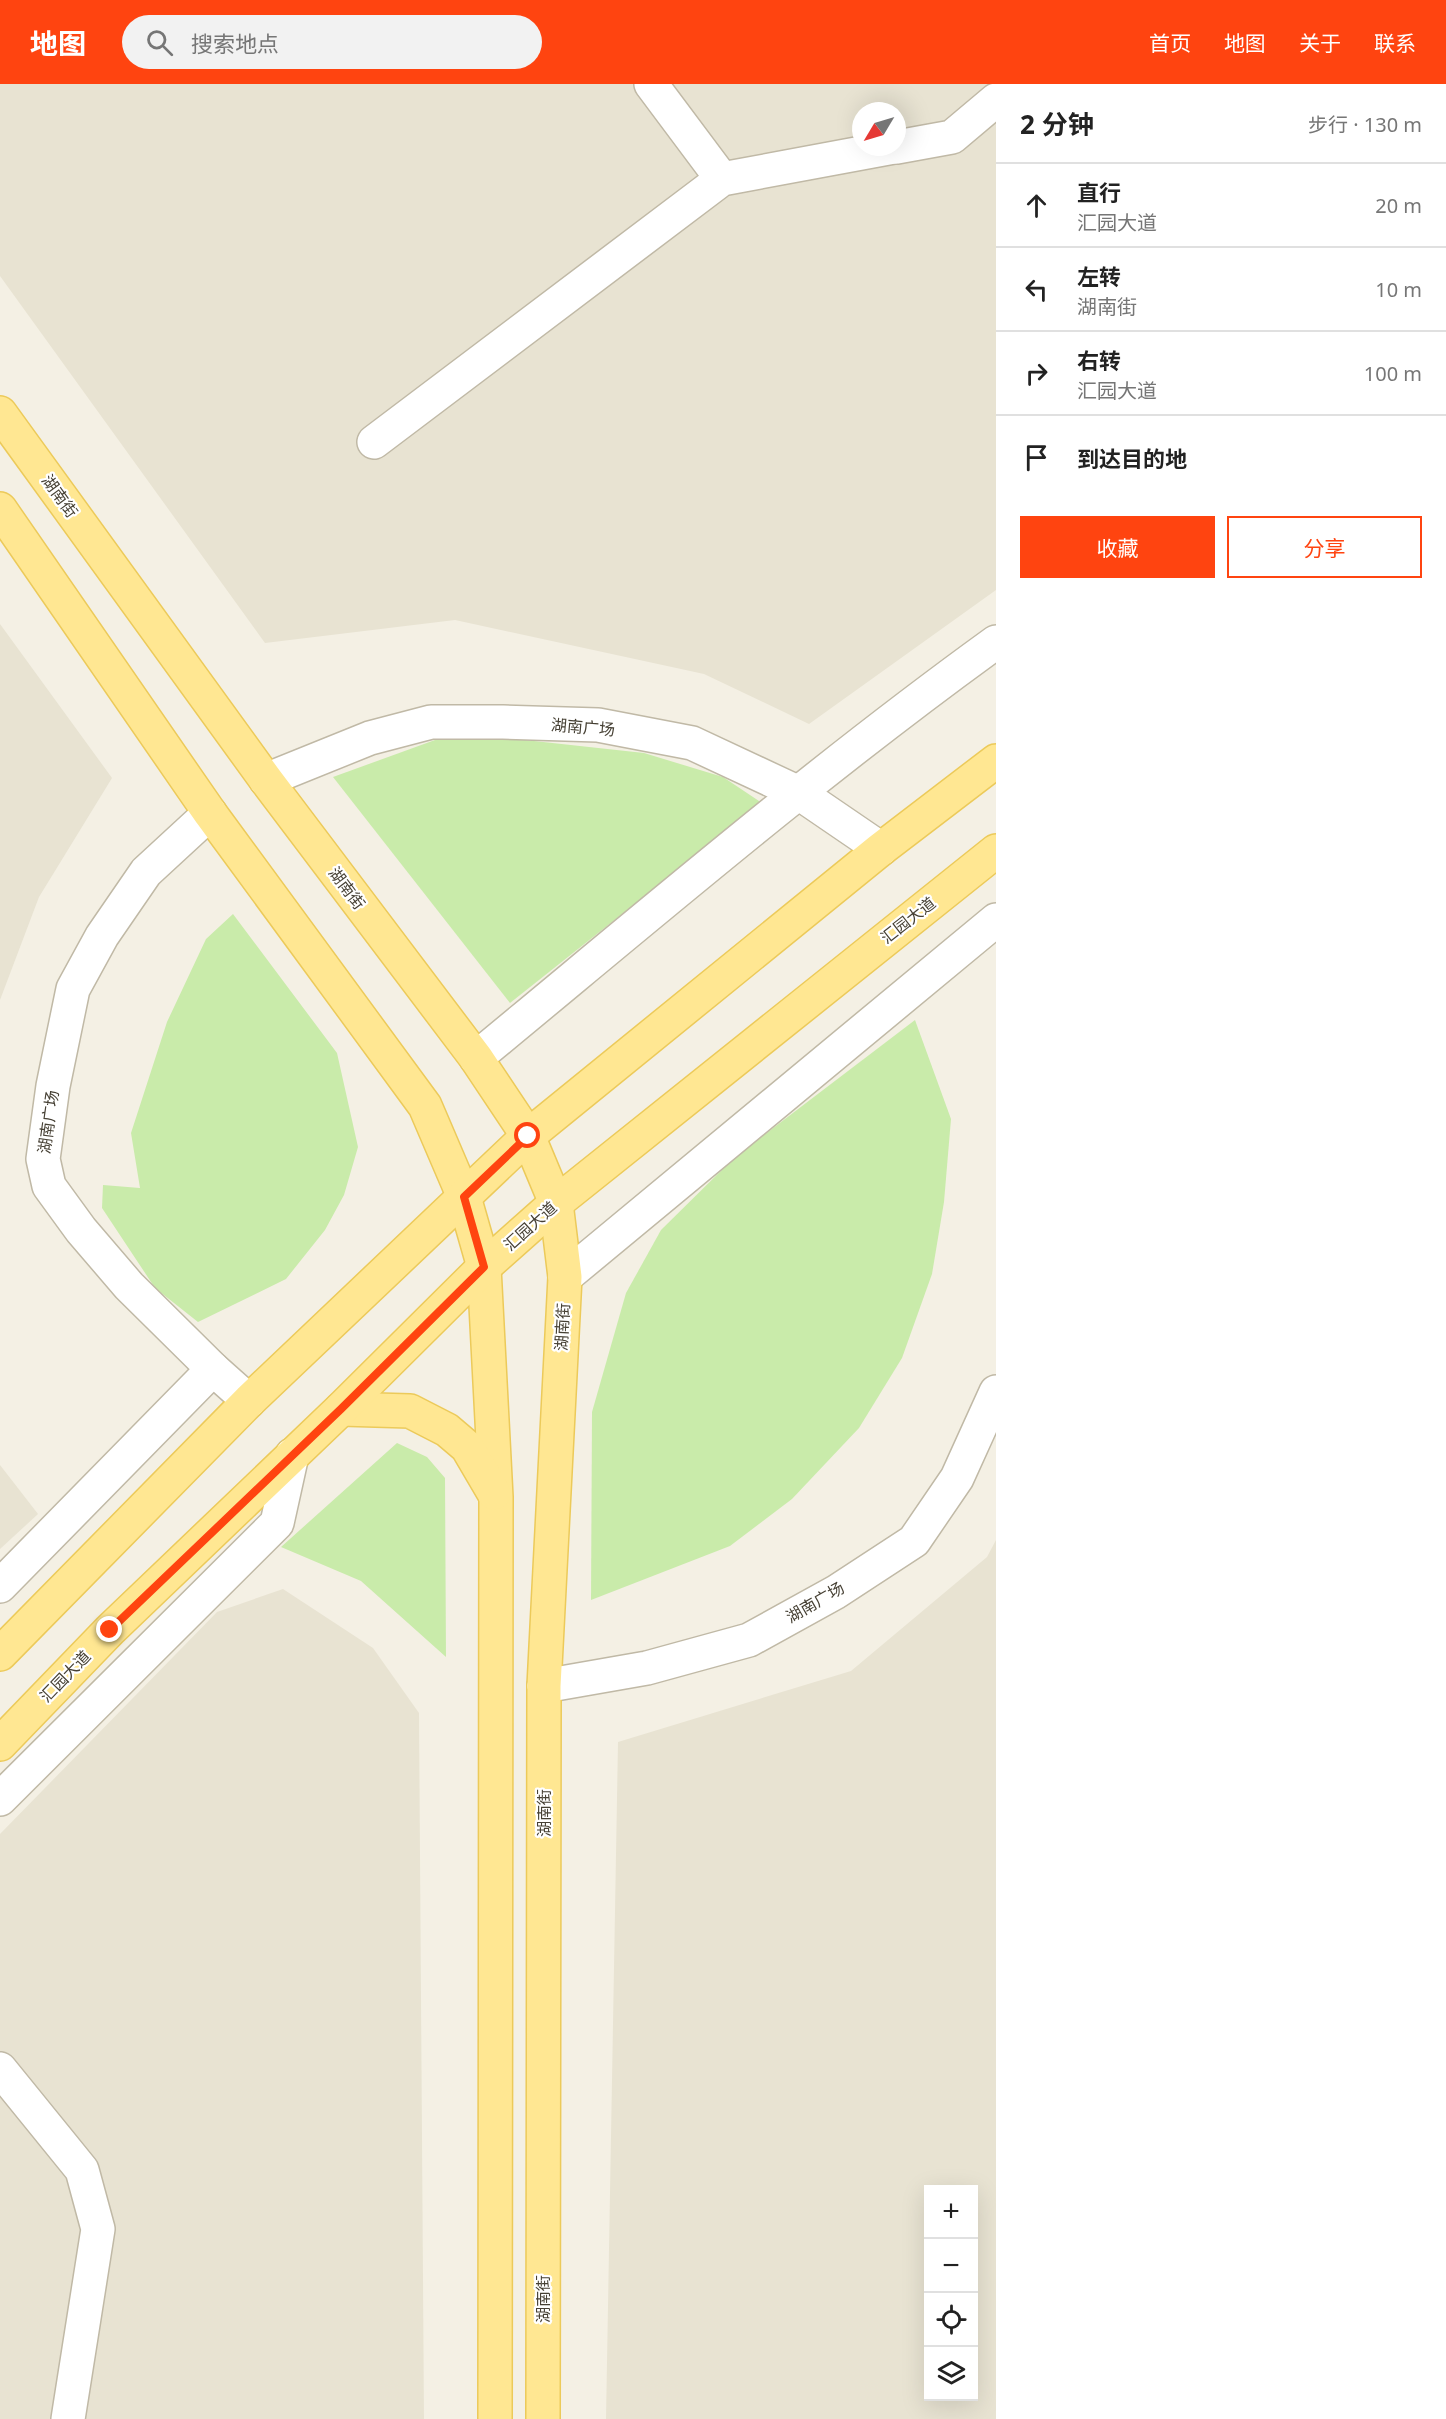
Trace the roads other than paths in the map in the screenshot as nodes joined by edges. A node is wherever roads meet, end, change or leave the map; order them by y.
1 (651, 84) edge
2 (996, 100) edge
3 (906, 145) edge
4 (852, 155) edge
5 (722, 179) junction
6 (0, 413) edge
7 (374, 442) dead end
8 (0, 509) edge
9 (996, 642) edge
10 (996, 761) edge
11 (266, 780) junction
12 (799, 793) junction
13 (210, 813) junction
14 (881, 849) junction
15 (996, 851) edge
16 (996, 920) edge
17 (476, 1058) junction
18 (528, 1136) junction
19 (464, 1197) junction
20 (556, 1203) junction
21 (484, 1267) junction
22 (565, 1277) junction
23 (213, 1369) junction
24 (996, 1392) edge
25 (249, 1401) junction
26 (341, 1409) junction
27 (292, 1455) junction
28 (496, 1497) junction
29 (0, 1586) edge
30 (0, 1654) edge
31 (544, 1686) junction
32 (0, 1744) edge
33 (0, 1799) edge
34 (0, 2069) edge
35 (68, 2419) edge
36 (495, 2419) edge
37 (543, 2419) edge

1 - 5 street
2 - 3 street
4 - 5 street
5 - 7 street
6 - 11 main road, 湖南街
8 - 13 main road
9 - 12 street
10 - 14 main road
11 - 12 street, 湖南广场
11 - 17 main road, 湖南街
12 - 14 street, 湖南广场
12 - 17 street
13 - 19 main road
13 - 23 street, 湖南广场
14 - 18 main road
15 - 20 main road, 汇园大道
16 - 22 street
17 - 18 main road, 湖南街
18 - 19 main road
18 - 20 main road, 湖南街
19 - 21 main road
19 - 25 main road
20 - 21 main road, 汇园大道
20 - 22 main road, 湖南街
21 - 26 main road, 汇园大道
21 - 28 main road
22 - 31 main road, 湖南街
23 - 25 street, 湖南广场
23 - 29 street
24 - 31 street, 湖南广场
25 - 30 main road
26 - 27 main road, 汇园大道
26 - 28 main road
27 - 32 main road, 汇园大道
27 - 33 street
28 - 36 main road
31 - 37 main road, 湖南街
34 - 35 street

